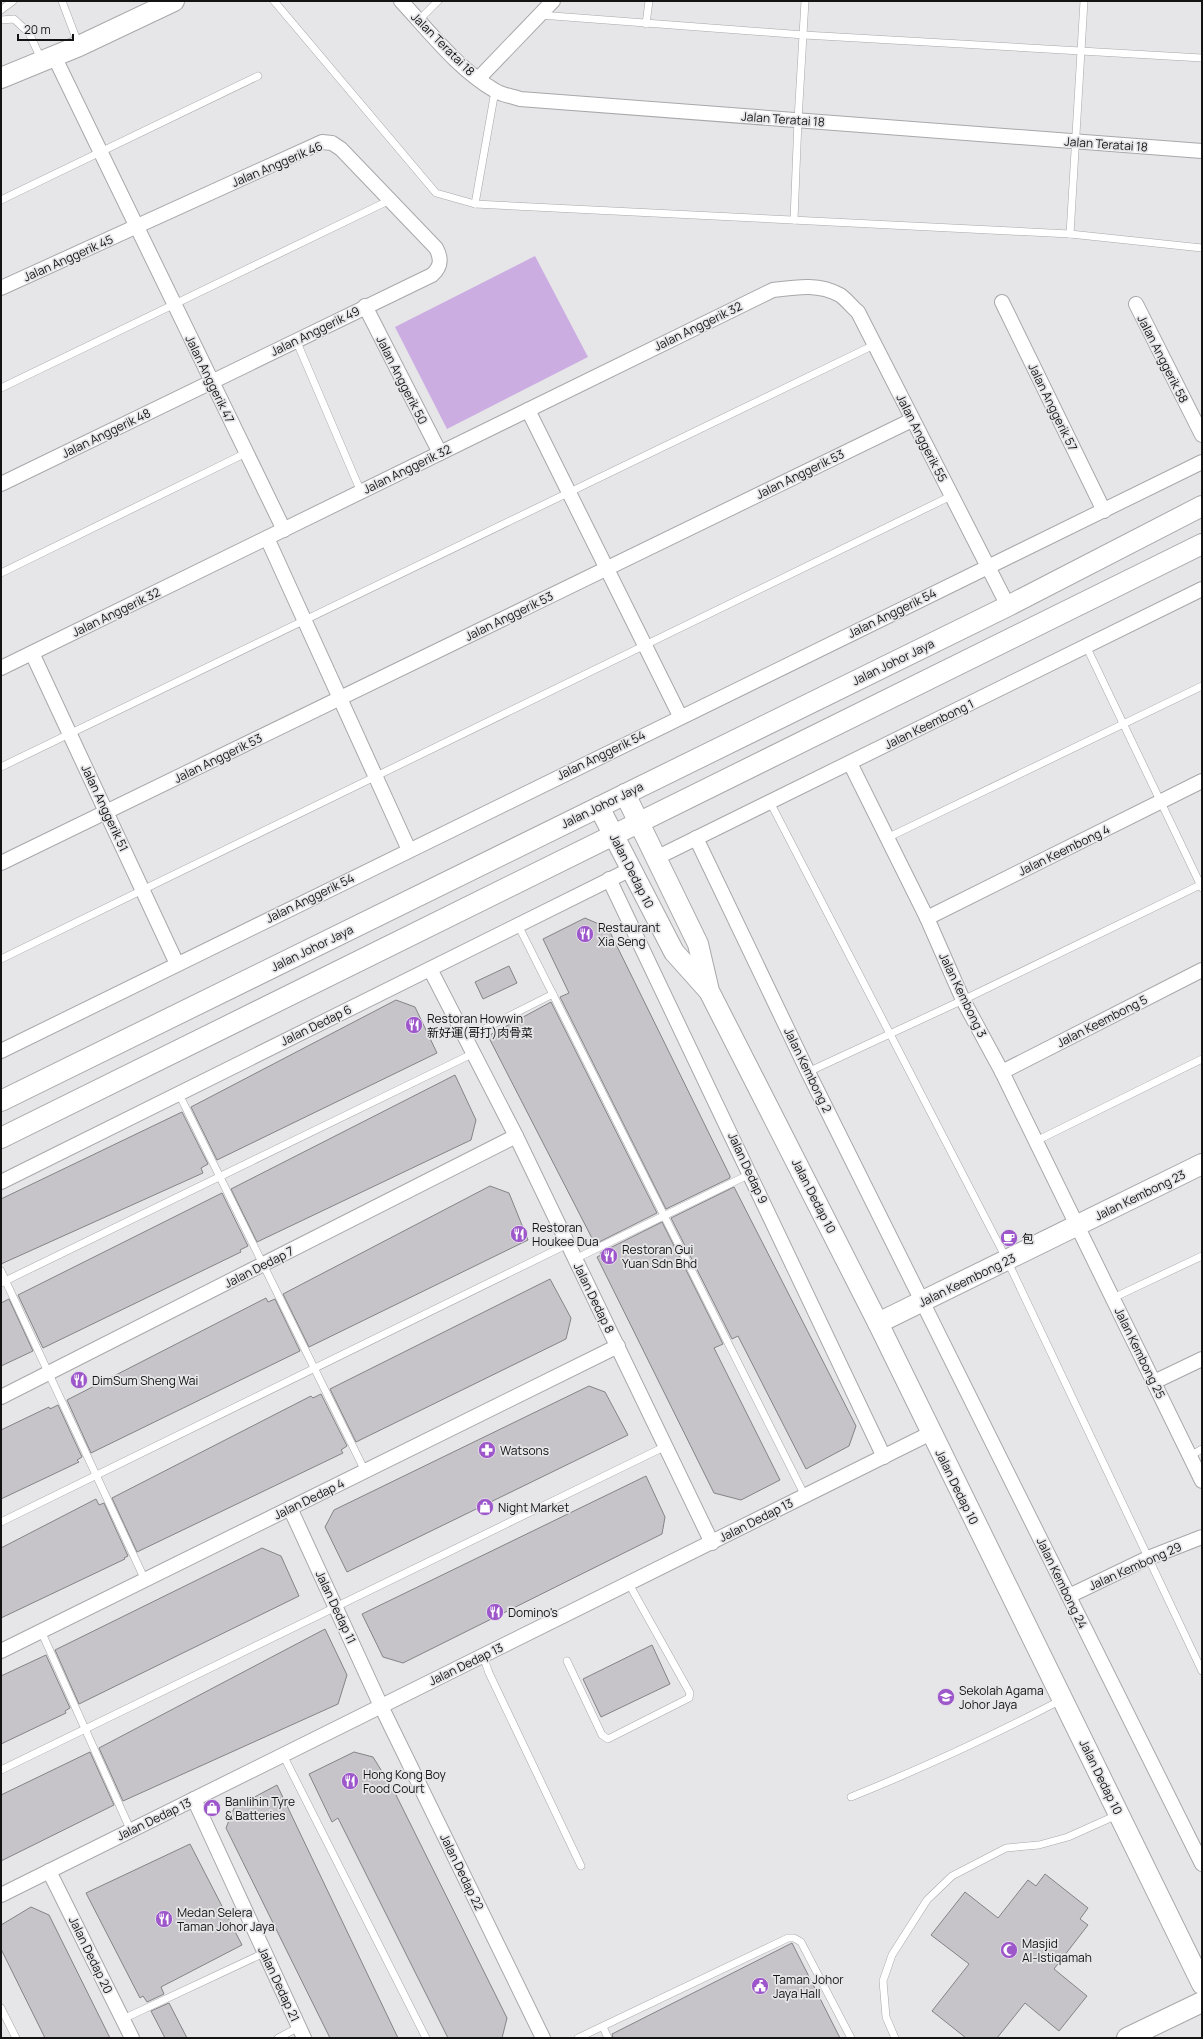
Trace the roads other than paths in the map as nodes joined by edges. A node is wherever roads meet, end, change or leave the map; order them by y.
1 (13, 1) edge
2 (62, 1) edge
3 (174, 1) edge
4 (274, 1) edge
5 (401, 1) edge
6 (438, 1) edge
7 (553, 1) edge
8 (649, 1) edge
9 (805, 1) edge
10 (1084, 1) edge
11 (1, 10) edge
12 (539, 15) junction
13 (1, 20) edge
14 (419, 20) junction
15 (646, 24) junction
16 (804, 35) junction
17 (79, 46) junction
18 (1081, 50) junction
19 (1202, 58) edge
20 (48, 59) junction
21 (258, 76) dead end
22 (1, 78) edge
23 (478, 79) junction
24 (495, 91) junction
25 (798, 120) junction
26 (1075, 141) junction
27 (1202, 151) edge
28 (99, 152) junction
29 (1, 200) edge
30 (390, 200) junction
31 (475, 204) junction
32 (794, 220) junction
33 (136, 228) junction
34 (1070, 234) junction
35 (1202, 248) edge
36 (420, 280) joint
37 (818, 287) joint
38 (1, 288) edge
39 (1002, 302) dead end
40 (1136, 304) dead end
41 (174, 305) junction
42 (365, 306) junction
43 (296, 340) junction
44 (876, 344) junction
45 (211, 382) junction
46 (1, 388) edge
47 (528, 410) junction
48 (912, 420) junction
49 (1202, 435) edge
50 (246, 453) junction
51 (440, 453) junction
52 (1202, 462) edge
53 (1, 484) edge
54 (362, 492) junction
55 (569, 492) junction
56 (951, 496) junction
57 (1202, 506) edge
58 (1104, 511) junction
59 (284, 530) junction
60 (267, 538) junction
61 (1202, 544) edge
62 (988, 567) junction
63 (607, 569) junction
64 (1, 573) edge
65 (1202, 589) edge
66 (1008, 606) junction
67 (305, 620) junction
68 (645, 646) junction
69 (1086, 646) junction
70 (32, 653) junction
71 (2, 666) edge
72 (1202, 686) edge
73 (340, 698) junction
74 (680, 716) junction
75 (1124, 724) junction
76 (70, 734) junction
77 (850, 763) junction
78 (1, 767) edge
79 (376, 776) junction
80 (1202, 781) edge
81 (625, 794) junction
82 (1162, 801) junction
83 (770, 802) junction
84 (599, 807) junction
85 (106, 812) junction
86 (638, 822) junction
87 (613, 834) junction
88 (696, 838) junction
89 (887, 838) junction
90 (409, 850) junction
91 (656, 858) junction
92 (1, 863) edge
93 (631, 869) junction
94 (609, 880) junction
95 (1201, 885) edge
96 (143, 890) junction
97 (927, 918) junction
98 (518, 925) junction
99 (1, 959) edge
100 (177, 964) junction
101 (430, 969) junction
102 (1202, 970) edge
103 (710, 991) junction
104 (553, 994) junction
105 (962, 1000) junction
106 (890, 1034) junction
107 (466, 1038) junction
108 (1, 1051) edge
109 (474, 1053) junction
110 (1202, 1058) edge
111 (808, 1072) junction
112 (1002, 1072) junction
113 (179, 1094) junction
114 (1, 1101) edge
115 (516, 1136) junction
116 (1, 1138) edge
117 (1036, 1141) junction
118 (1202, 1164) edge
119 (751, 1174) junction
120 (219, 1177) junction
121 (1, 1182) edge
122 (664, 1216) junction
123 (1078, 1226) junction
124 (568, 1244) junction
125 (1202, 1256) edge
126 (575, 1259) junction
127 (1007, 1260) junction
128 (263, 1265) junction
129 (1, 1271) edge
130 (3, 1282) edge
131 (1113, 1298) junction
132 (923, 1301) junction
133 (878, 1323) junction
134 (618, 1346) junction
135 (1202, 1359) edge
136 (314, 1368) junction
137 (49, 1373) junction
138 (1154, 1382) junction
139 (1, 1397) edge
140 (931, 1433) junction
141 (666, 1446) junction
142 (1196, 1453) edge
143 (884, 1457) junction
144 (365, 1471) junction
145 (96, 1475) junction
146 (1202, 1480) edge
147 (805, 1496) junction
148 (290, 1508) junction
149 (1, 1522) edge
150 (1202, 1537) edge
151 (712, 1542) junction
152 (1148, 1558) junction
153 (145, 1580) junction
154 (629, 1584) junction
155 (1069, 1596) junction
156 (336, 1607) junction
157 (41, 1631) junction
158 (1, 1651) edge
159 (483, 1656) junction
160 (567, 1661) dead end
161 (1202, 1671) edge
162 (1063, 1699) junction
163 (381, 1706) junction
164 (84, 1730) junction
165 (283, 1755) junction
166 (1, 1770) edge
167 (851, 1797) dead end
168 (194, 1799) junction
169 (1119, 1813) junction
170 (131, 1831) junction
171 (1202, 1864) edge
172 (581, 1866) dead end
173 (50, 1871) junction
174 (1, 1895) edge
175 (264, 1953) junction
176 (1202, 1984) edge
177 (1202, 2002) edge
178 (1, 2008) edge
179 (123, 2019) junction
180 (603, 2028) junction
181 (301, 2033) edge
182 (16, 2038) edge
183 (132, 2038) edge
184 (278, 2038) edge
185 (426, 2038) edge
186 (543, 2038) edge
187 (578, 2038) edge
188 (608, 2038) edge
189 (851, 2038) edge
190 (894, 2038) edge
191 (1127, 2038) edge

1 - 11 lane
2 - 17 lane
3 - 17 main road
4 - 31 lane
5 - 14 street, Jalan Teratai 18
6 - 14 lane
7 - 12 street
8 - 15 lane
9 - 16 lane
10 - 18 lane
12 - 15 lane
12 - 23 street
13 - 20 lane
14 - 23 street, Jalan Teratai 18
15 - 16 lane
16 - 18 lane
16 - 25 lane
17 - 20 main road
18 - 19 lane
18 - 26 lane
20 - 22 main road
20 - 28 street, Jalan Anggerik 47
21 - 28 lane
23 - 24 street, Jalan Teratai 18
24 - 25 street, Jalan Teratai 18
24 - 31 lane
25 - 26 street, Jalan Teratai 18
25 - 32 lane
26 - 27 street, Jalan Teratai 18
26 - 34 lane
28 - 29 lane
28 - 33 street, Jalan Anggerik 47
30 - 33 street, Jalan Anggerik 46
30 - 36 street, Jalan Anggerik 46
30 - 41 lane
31 - 32 lane
32 - 34 lane
33 - 38 street, Jalan Anggerik 45
33 - 41 street, Jalan Anggerik 47
34 - 35 lane
36 - 42 street, Jalan Anggerik 49
37 - 44 street, Jalan Anggerik 55
37 - 47 street, Jalan Anggerik 32
39 - 58 street, Jalan Anggerik 57
40 - 49 street, Jalan Anggerik 58
41 - 45 street, Jalan Anggerik 47
41 - 46 lane
42 - 43 street, Jalan Anggerik 49
42 - 51 street, Jalan Anggerik 50
43 - 45 street, Jalan Anggerik 49
43 - 54 lane
44 - 48 street, Jalan Anggerik 55
44 - 55 lane
45 - 50 street, Jalan Anggerik 47
45 - 53 street, Jalan Anggerik 48
47 - 51 street, Jalan Anggerik 32
47 - 55 street
48 - 56 street, Jalan Anggerik 55
48 - 63 street, Jalan Anggerik 53
50 - 59 street, Jalan Anggerik 47
50 - 64 lane
51 - 54 street, Jalan Anggerik 32
52 - 58 street, Jalan Anggerik 54
54 - 59 street, Jalan Anggerik 32
55 - 63 street
55 - 67 lane
56 - 62 street, Jalan Anggerik 55
56 - 68 lane
57 - 66 main road, Jalan Johor Jaya
58 - 62 street, Jalan Anggerik 54
59 - 60 street, Jalan Anggerik 32
60 - 67 street
60 - 70 street, Jalan Anggerik 32
61 - 86 main road
62 - 66 street, Jalan Anggerik 55
62 - 74 street, Jalan Anggerik 54
63 - 68 street
63 - 73 street, Jalan Anggerik 53
65 - 69 street, Jalan Keembong 1
66 - 81 main road, Jalan Johor Jaya
67 - 73 street
67 - 76 lane
68 - 74 street
68 - 79 lane
69 - 75 lane
69 - 77 street, Jalan Keembong 1
70 - 71 street, Jalan Anggerik 32
70 - 76 street, Jalan Anggerik 51
72 - 75 lane
73 - 79 street
73 - 85 street, Jalan Anggerik 53
74 - 90 street, Jalan Anggerik 54
75 - 82 lane
75 - 89 lane
76 - 78 lane
76 - 85 street, Jalan Anggerik 51
77 - 83 street, Jalan Keembong 1
77 - 89 street, Jalan Kembong 3
79 - 90 street
79 - 96 lane
80 - 82 street, Jalan Keembong 4
81 - 84 main road, Jalan Johor Jaya
81 - 86 main road, Jalan Dedap 10
82 - 95 lane
82 - 97 street, Jalan Keembong 4
83 - 88 street, Jalan Keembong 1
83 - 106 lane
84 - 87 main road, Jalan Dedap 10
84 - 114 main road, Jalan Johor Jaya
85 - 92 street, Jalan Anggerik 53
85 - 96 street, Jalan Anggerik 51
86 - 87 main road
86 - 91 main road, Jalan Dedap 10
87 - 93 main road, Jalan Dedap 10
87 - 116 main road
88 - 91 street, Jalan Keembong 1
88 - 111 street, Jalan Kembong 2
89 - 97 street, Jalan Kembong 3
90 - 100 street, Jalan Anggerik 54
91 - 103 main road, Jalan Dedap 10
93 - 94 street, Jalan Dedap 6
93 - 103 main road, Jalan Dedap 10
94 - 98 street, Jalan Dedap 6
94 - 119 street, Jalan Dedap 9
95 - 105 lane
96 - 99 lane
96 - 100 street, Jalan Anggerik 51
97 - 105 street, Jalan Kembong 3
98 - 101 street, Jalan Dedap 6
98 - 104 lane
100 - 108 street, Jalan Anggerik 54
101 - 107 street, Jalan Dedap 8
101 - 113 street, Jalan Dedap 6
102 - 112 street, Jalan Keembong 5
103 - 133 main road, Jalan Dedap 10
104 - 107 lane
104 - 122 lane
105 - 106 lane
105 - 112 street, Jalan Kembong 3
106 - 111 lane
106 - 127 lane
107 - 109 street, Jalan Dedap 8
109 - 115 street, Jalan Dedap 8
109 - 120 lane
110 - 117 lane
111 - 132 street, Jalan Kembong 2
112 - 117 street, Jalan Kembong 3
113 - 120 lane
113 - 121 street, Jalan Dedap 6
115 - 124 street, Jalan Dedap 8
115 - 128 street, Jalan Dedap 7
117 - 123 street, Jalan Kembong 3
118 - 123 main road, Jalan Kembong 23
119 - 122 lane
119 - 143 street, Jalan Dedap 9
120 - 128 lane
120 - 130 lane
122 - 126 lane
122 - 147 lane
123 - 127 main road, Jalan Keembong 23
123 - 131 street, Jalan Kembong 25
124 - 126 street, Jalan Dedap 8
124 - 136 lane
125 - 131 lane
126 - 134 street, Jalan Dedap 8
127 - 132 main road, Jalan Keembong 23
127 - 152 lane
128 - 136 lane
128 - 137 street, Jalan Dedap 7
129 - 130 lane
130 - 137 lane
131 - 138 street, Jalan Kembong 25
132 - 133 main road, Jalan Keembong 23
132 - 155 street, Jalan Kembong 24
133 - 140 main road, Jalan Dedap 10
134 - 141 street, Jalan Dedap 8
134 - 144 street, Jalan Dedap 4
135 - 138 street
136 - 144 lane
136 - 145 lane
137 - 139 street, Jalan Dedap 7
137 - 145 lane
138 - 142 street, Jalan Kembong 25
140 - 143 street, Jalan Dedap 13
140 - 162 main road, Jalan Dedap 10
141 - 151 street, Jalan Dedap 8
141 - 156 lane
142 - 146 street, Jalan Kembong 25
143 - 147 street, Jalan Dedap 13
144 - 148 street, Jalan Dedap 4
145 - 149 lane
145 - 153 lane
147 - 151 street, Jalan Dedap 13
148 - 153 street, Jalan Dedap 4
148 - 156 street, Jalan Dedap 11
150 - 152 street, Jalan Kembong 29
151 - 154 street, Jalan Dedap 13
152 - 155 street, Jalan Kembong 29
152 - 161 lane
153 - 157 street, Jalan Dedap 4
154 - 159 street, Jalan Dedap 13
154 - 160 lane
155 - 171 street, Jalan Kembong 24
156 - 163 street, Jalan Dedap 11
156 - 164 lane
157 - 158 street, Jalan Dedap 4
157 - 164 lane
159 - 163 street, Jalan Dedap 13
159 - 172 lane
162 - 167 lane
162 - 169 main road, Jalan Dedap 10
163 - 165 street, Jalan Dedap 13
163 - 186 street, Jalan Dedap 22
164 - 166 lane
164 - 170 lane
165 - 168 street, Jalan Dedap 13
165 - 185 lane
168 - 170 street, Jalan Dedap 13
168 - 175 street, Jalan Dedap 21
169 - 176 main road, Jalan Dedap 10
169 - 190 lane
170 - 173 street, Jalan Dedap 13
173 - 174 street, Jalan Dedap 13
173 - 179 street, Jalan Dedap 20
175 - 179 lane
175 - 181 street, Jalan Dedap 21
177 - 191 main road
178 - 182 lane
179 - 183 street, Jalan Dedap 20
180 - 187 lane
180 - 188 lane
180 - 189 lane
181 - 184 lane

